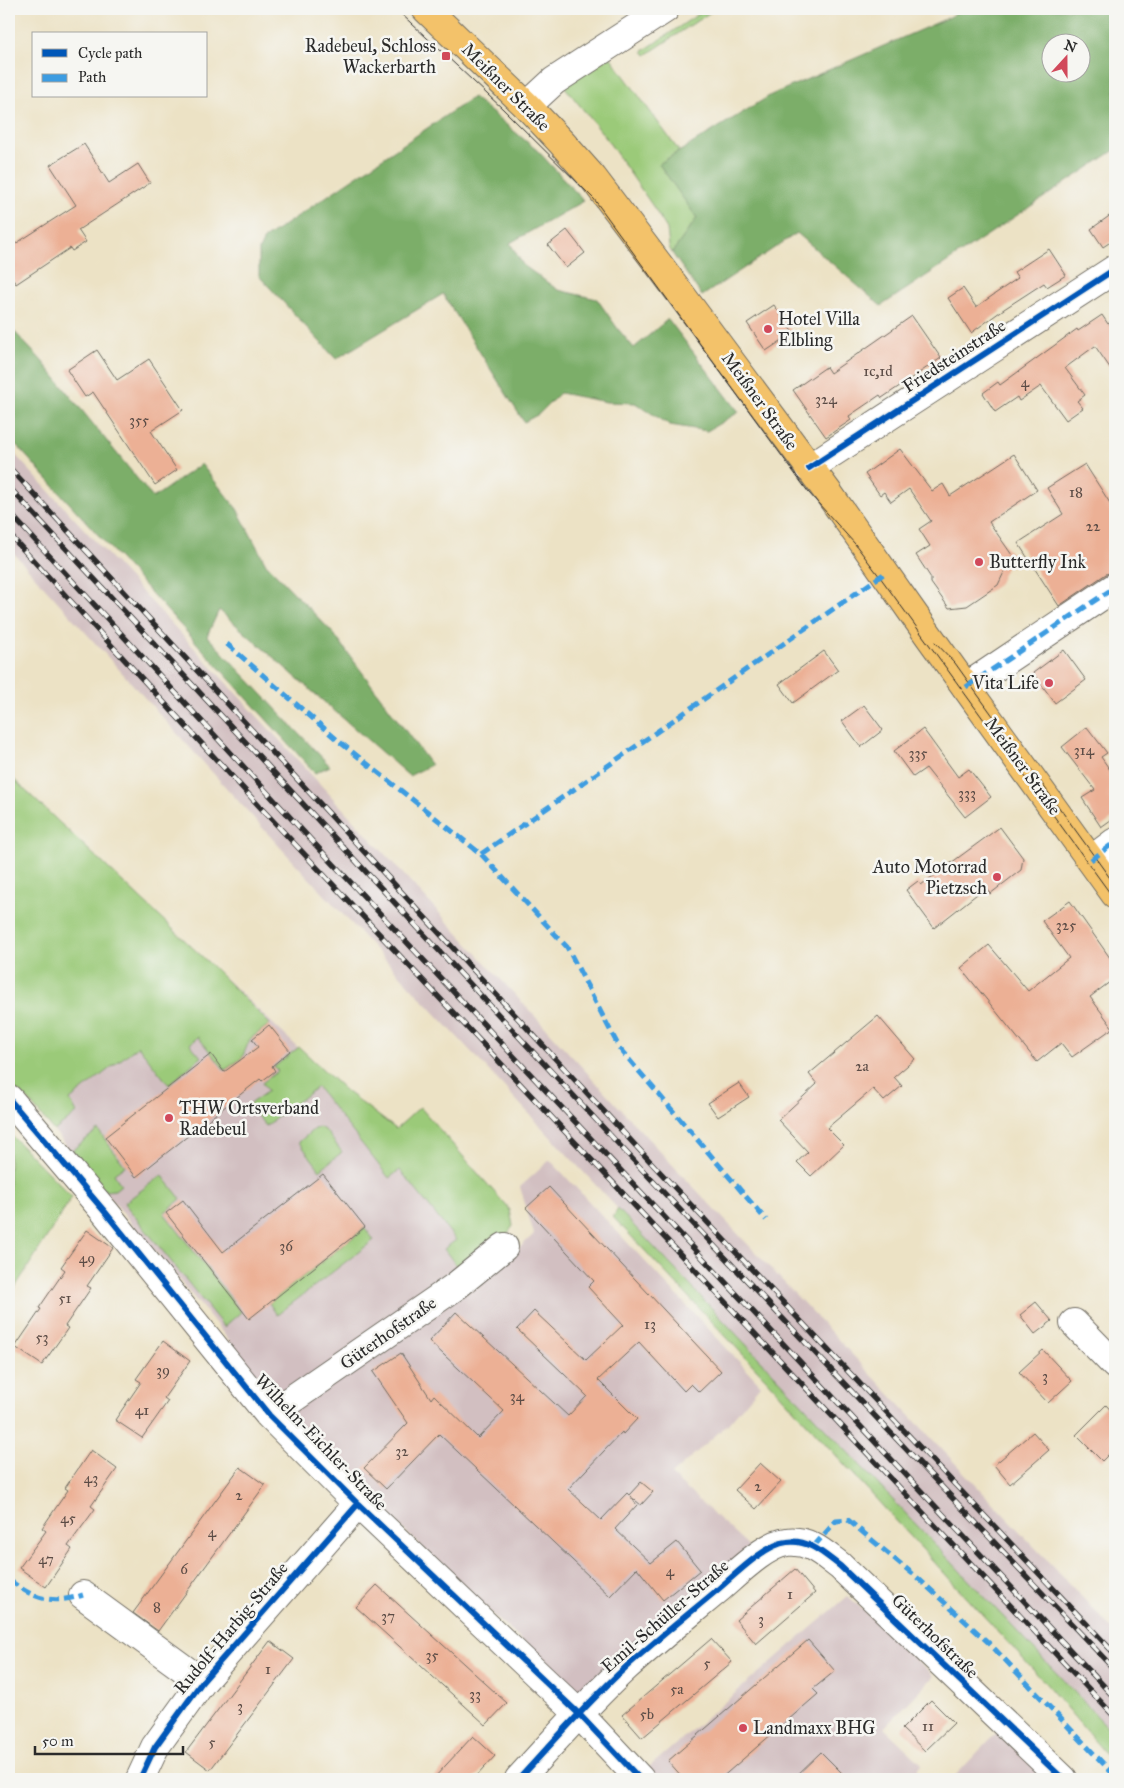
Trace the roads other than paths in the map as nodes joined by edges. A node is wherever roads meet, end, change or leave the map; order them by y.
1 (426, 9) edge
2 (665, 9) edge
3 (527, 106) junction
4 (1115, 269) edge
5 (809, 468) junction
6 (1115, 587) edge
7 (966, 687) junction
8 (1115, 842) edge
9 (1091, 860) junction
10 (1115, 894) edge
11 (9, 1099) edge
12 (504, 1248) dead end
13 (1074, 1324) dead end
14 (1115, 1365) edge
15 (269, 1415) junction
16 (358, 1504) junction
17 (774, 1545) joint
18 (83, 1595) dead end
19 (202, 1682) junction
20 (579, 1714) junction
21 (140, 1779) edge
22 (519, 1779) edge
23 (640, 1779) edge
24 (1063, 1779) edge

1 - 3 main road, Meißner Straße
2 - 3 street
3 - 5 main road, Meißner Straße
4 - 5 street, Friedsteinstraße
5 - 7 main road, Meißner Straße
6 - 7 street
7 - 9 main road, Meißner Straße
8 - 9 street
9 - 10 main road, Meißner Straße
11 - 15 street, Wilhelm-Eichler-Straße
12 - 15 street, Güterhofstraße
13 - 14 street
15 - 16 street, Wilhelm-Eichler-Straße
16 - 19 street, Rudolf-Harbig-Straße
16 - 20 street, Wilhelm-Eichler-Straße
17 - 20 street, Emil-Schüller-Straße
17 - 24 street, Güterhofstraße
18 - 19 street, Rudolf-Harbig-Straße
19 - 21 street, Rudolf-Harbig-Straße
20 - 22 street, Emil-Schüller-Straße
20 - 23 street, Wilhelm-Eichler-Straße

